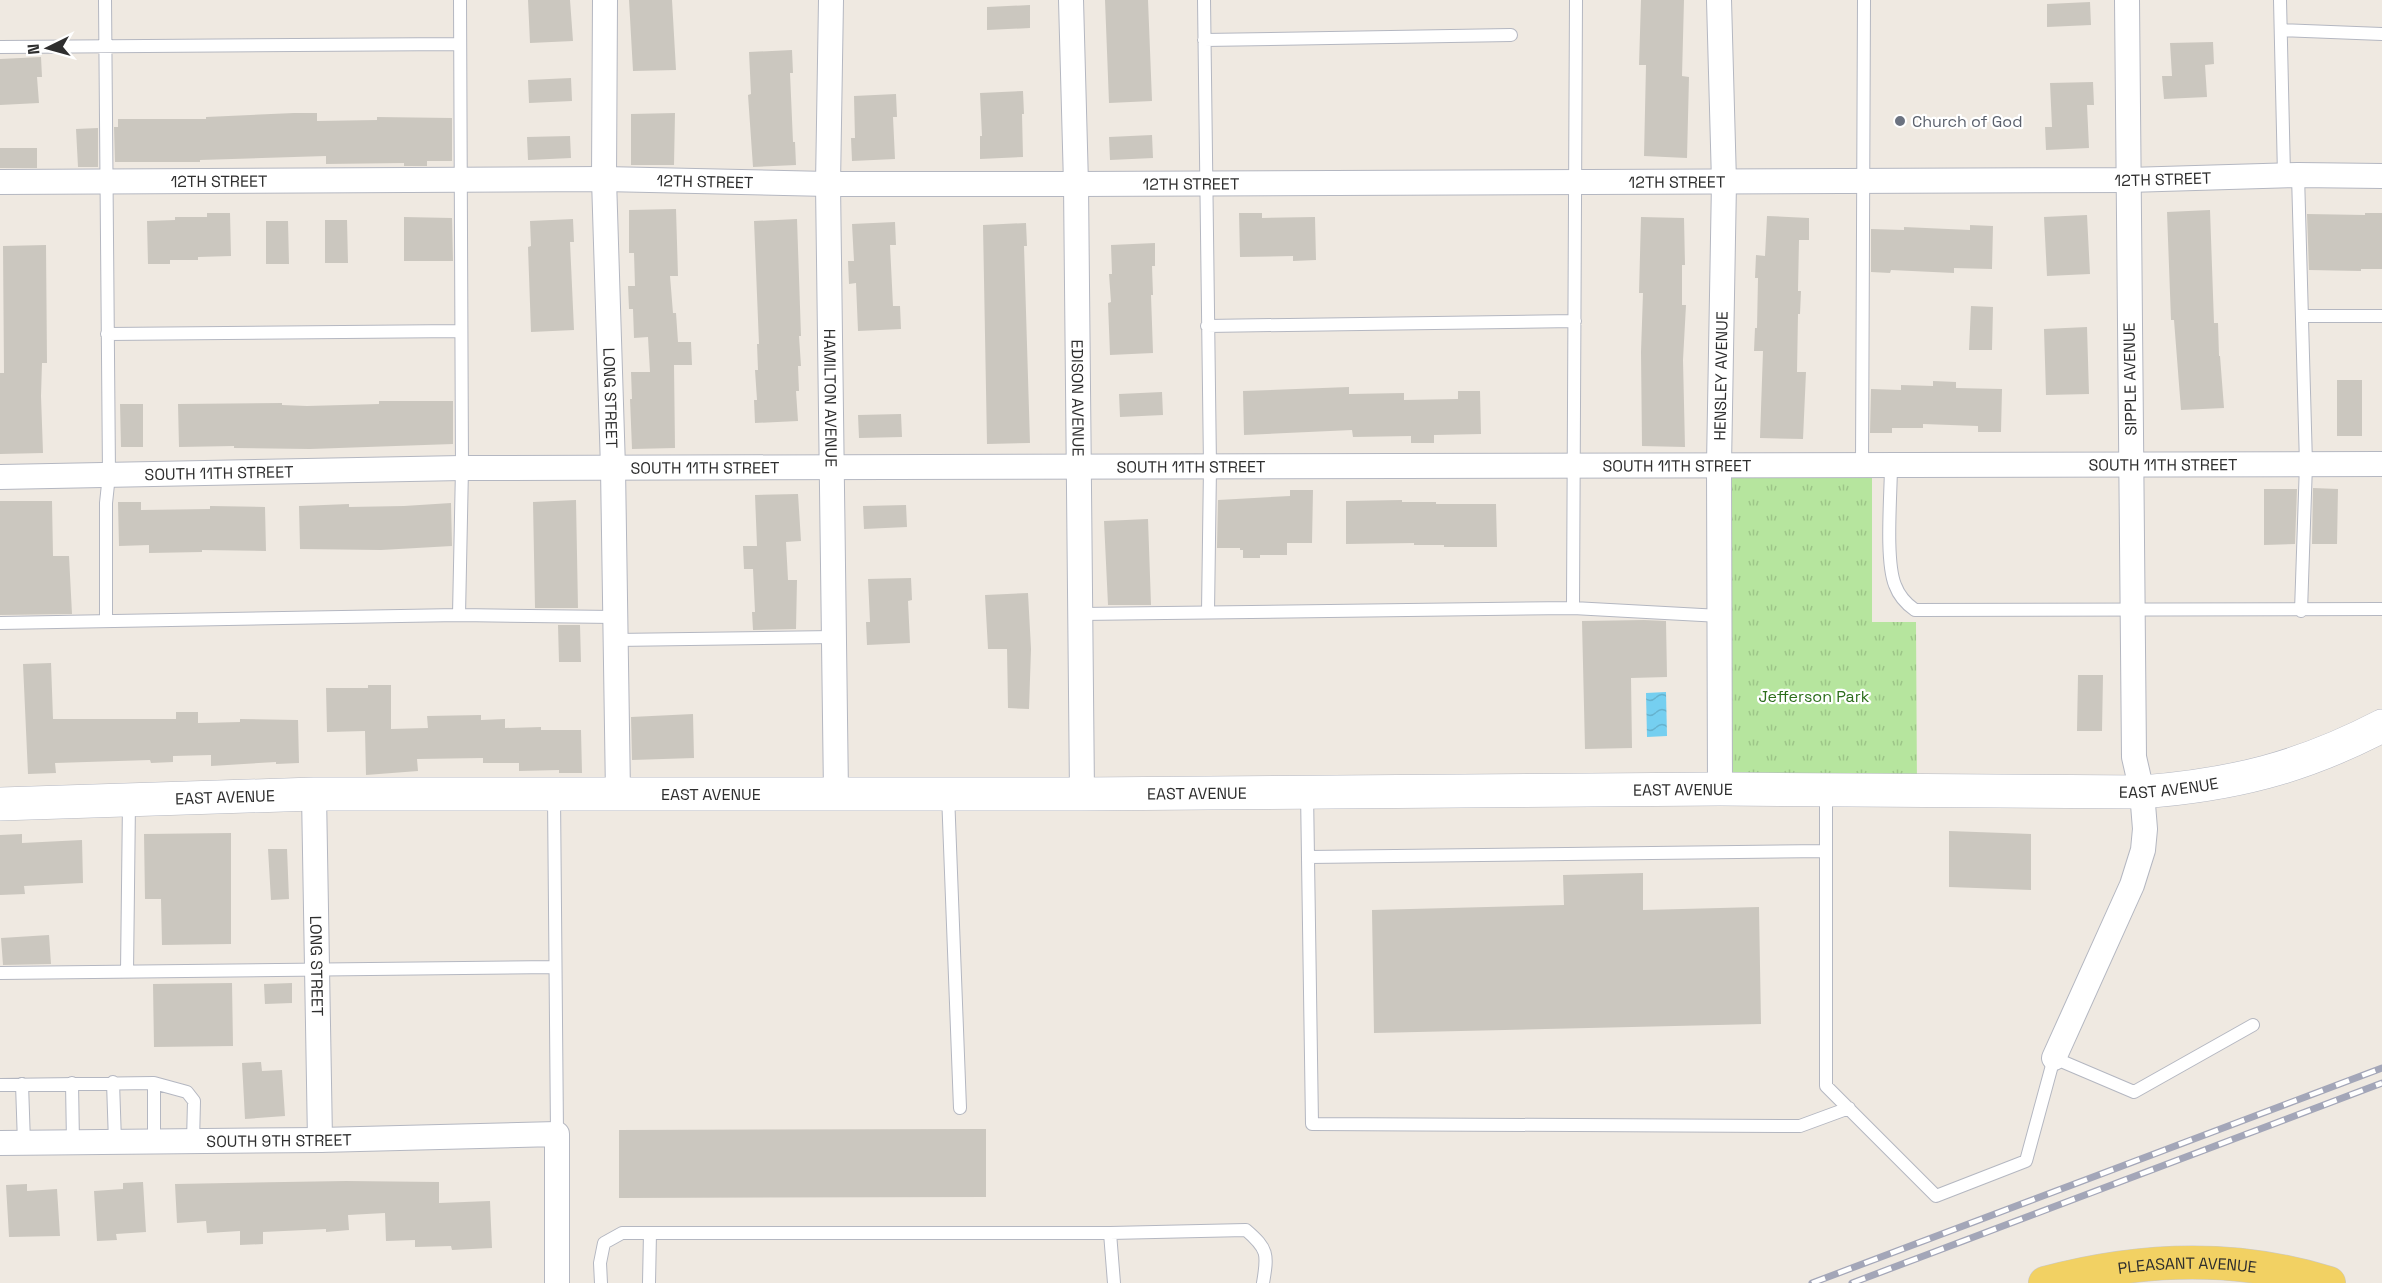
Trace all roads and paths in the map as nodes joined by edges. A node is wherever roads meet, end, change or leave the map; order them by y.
1 (105, 0) edge
2 (460, 0) edge
3 (605, 0) edge
4 (831, 0) edge
5 (1071, 0) edge
6 (1204, 0) edge
7 (1576, 0) edge
8 (1719, 0) edge
9 (1864, 0) edge
10 (2127, 0) edge
11 (2280, 0) edge
12 (2281, 30) junction
13 (2382, 34) edge
14 (1511, 35) dead end
15 (1204, 40) junction
16 (460, 44) junction
17 (105, 46) junction
18 (0, 47) edge
19 (2291, 175) junction
20 (2382, 176) edge
21 (604, 179) junction
22 (461, 180) junction
23 (2128, 180) junction
24 (0, 182) edge
25 (105, 182) junction
26 (1724, 182) junction
27 (1864, 182) junction
28 (1576, 183) junction
29 (828, 184) junction
30 (1076, 184) junction
31 (1205, 184) junction
32 (2302, 316) junction
33 (2382, 316) edge
34 (1575, 321) junction
35 (1208, 327) junction
36 (461, 331) junction
37 (107, 334) junction
38 (2131, 464) junction
39 (2306, 464) junction
40 (2382, 464) edge
41 (1719, 465) junction
42 (1862, 465) junction
43 (1891, 465) junction
44 (1574, 466) junction
45 (1079, 467) junction
46 (1210, 467) junction
47 (462, 468) junction
48 (613, 468) junction
49 (831, 468) junction
50 (109, 475) junction
51 (0, 477) edge
52 (1573, 608) junction
53 (2382, 609) edge
54 (2134, 610) junction
55 (2301, 610) junction
56 (1208, 612) junction
57 (1080, 614) junction
58 (459, 615) junction
59 (1720, 616) junction
60 (106, 621) junction
61 (0, 623) edge
62 (615, 628) junction
63 (834, 638) junction
64 (2382, 726) edge
65 (1720, 789) junction
66 (1826, 790) junction
67 (1307, 792) junction
68 (2142, 792) junction
69 (314, 794) junction
70 (554, 794) junction
71 (618, 794) junction
72 (836, 794) junction
73 (948, 794) junction
74 (1082, 794) junction
75 (129, 800) junction
76 (0, 804) edge
77 (1826, 851) junction
78 (1308, 857) junction
79 (555, 967) junction
80 (317, 970) junction
81 (127, 972) junction
82 (0, 973) edge
83 (2253, 1024) dead end
84 (2054, 1058) junction
85 (113, 1082) junction
86 (72, 1083) junction
87 (154, 1083) junction
88 (22, 1084) junction
89 (0, 1085) edge
90 (960, 1108) dead end
91 (1849, 1108) junction
92 (557, 1134) junction
93 (320, 1140) junction
94 (115, 1142) junction
95 (154, 1142) junction
96 (193, 1142) junction
97 (12, 1143) edge
98 (74, 1143) junction
99 (650, 1233) junction
100 (1110, 1233) junction
101 (557, 1283) edge
102 (601, 1283) edge
103 (649, 1283) edge
104 (1114, 1283) edge
105 (1263, 1283) edge
106 (2045, 1283) edge
107 (2329, 1283) edge

1 - 17 lane
2 - 16 lane
3 - 21 street, LONG STREET
4 - 29 street, HAMILTON AVENUE
5 - 30 street, EDISON AVENUE
6 - 15 lane
7 - 28 lane
8 - 26 street, HENSLEY AVENUE
9 - 27 lane
10 - 23 street, SIPPLE AVENUE
11 - 12 lane
12 - 13 lane
12 - 19 lane
14 - 15 lane
15 - 31 lane
16 - 17 lane
16 - 22 lane
17 - 18 lane
17 - 25 lane
19 - 20 street, 12TH STREET
19 - 23 street, 12TH STREET
19 - 32 lane
21 - 22 street, 12TH STREET
21 - 29 street, 12TH STREET
21 - 48 street, LONG STREET
22 - 25 street, 12TH STREET
22 - 36 lane
23 - 27 street, 12TH STREET
23 - 38 street, SIPPLE AVENUE
24 - 25 street, 12TH STREET
25 - 37 lane
26 - 27 street, 12TH STREET
26 - 28 street, 12TH STREET
26 - 41 street, HENSLEY AVENUE
27 - 42 lane
28 - 31 street, 12TH STREET
28 - 34 lane
29 - 30 street, 12TH STREET
29 - 49 street, HAMILTON AVENUE
30 - 31 street, 12TH STREET
30 - 45 street, EDISON AVENUE
31 - 35 lane
32 - 33 lane
32 - 39 lane
34 - 35 lane
34 - 44 lane
35 - 46 lane
36 - 37 lane
36 - 47 lane
37 - 50 lane
38 - 39 street, SOUTH 11TH STREET
38 - 43 street, SOUTH 11TH STREET
38 - 54 street, SIPPLE AVENUE
39 - 40 street, SOUTH 11TH STREET
39 - 55 lane
41 - 42 street, SOUTH 11TH STREET
41 - 44 street, SOUTH 11TH STREET
41 - 59 street, HENSLEY AVENUE
42 - 43 street, SOUTH 11TH STREET
43 - 54 lane
44 - 46 street, SOUTH 11TH STREET
44 - 52 lane
45 - 46 street, SOUTH 11TH STREET
45 - 49 street, SOUTH 11TH STREET
45 - 57 street, EDISON AVENUE
46 - 56 lane
47 - 48 street, SOUTH 11TH STREET
47 - 50 street, SOUTH 11TH STREET
47 - 58 lane
48 - 49 street, SOUTH 11TH STREET
48 - 62 street, LONG STREET
49 - 63 street, HAMILTON AVENUE
50 - 51 street, SOUTH 11TH STREET
50 - 60 lane
52 - 56 lane
52 - 59 lane
53 - 55 lane
54 - 55 lane
54 - 68 street, SIPPLE AVENUE
56 - 57 lane
57 - 74 street, EDISON AVENUE
58 - 60 lane
58 - 62 lane
59 - 65 street, HENSLEY AVENUE
60 - 61 lane
62 - 63 lane
62 - 71 street, LONG STREET
63 - 72 street, HAMILTON AVENUE
64 - 68 street, EAST AVENUE
65 - 66 street, EAST AVENUE
65 - 67 street, EAST AVENUE
66 - 68 street, EAST AVENUE
66 - 77 lane
67 - 74 street, EAST AVENUE
67 - 78 lane
68 - 84 street, SIPPLE AVENUE
69 - 70 street, EAST AVENUE
69 - 75 street, EAST AVENUE
69 - 80 street, LONG STREET
70 - 71 street, EAST AVENUE
70 - 79 lane
71 - 72 street, EAST AVENUE
72 - 73 street, EAST AVENUE
73 - 74 street, EAST AVENUE
73 - 90 lane
75 - 76 street, EAST AVENUE
75 - 81 lane
77 - 78 lane
77 - 91 lane
78 - 91 lane
79 - 80 lane
79 - 92 lane
80 - 81 lane
80 - 93 street, LONG STREET
81 - 82 lane
83 - 84 lane
84 - 91 lane
85 - 86 lane
85 - 87 lane
85 - 94 lane
86 - 88 lane
86 - 98 lane
87 - 95 lane
87 - 96 lane
88 - 89 lane
88 - 97 lane
92 - 93 street, SOUTH 9TH STREET
92 - 101 street
93 - 96 street, SOUTH 9TH STREET
94 - 95 street, SOUTH 9TH STREET
94 - 98 street, SOUTH 9TH STREET
95 - 96 street, SOUTH 9TH STREET
97 - 98 street, SOUTH 9TH STREET
99 - 100 lane
99 - 102 lane
99 - 103 lane
100 - 104 lane
100 - 105 lane
106 - 107 main road, PLEASANT AVENUE

